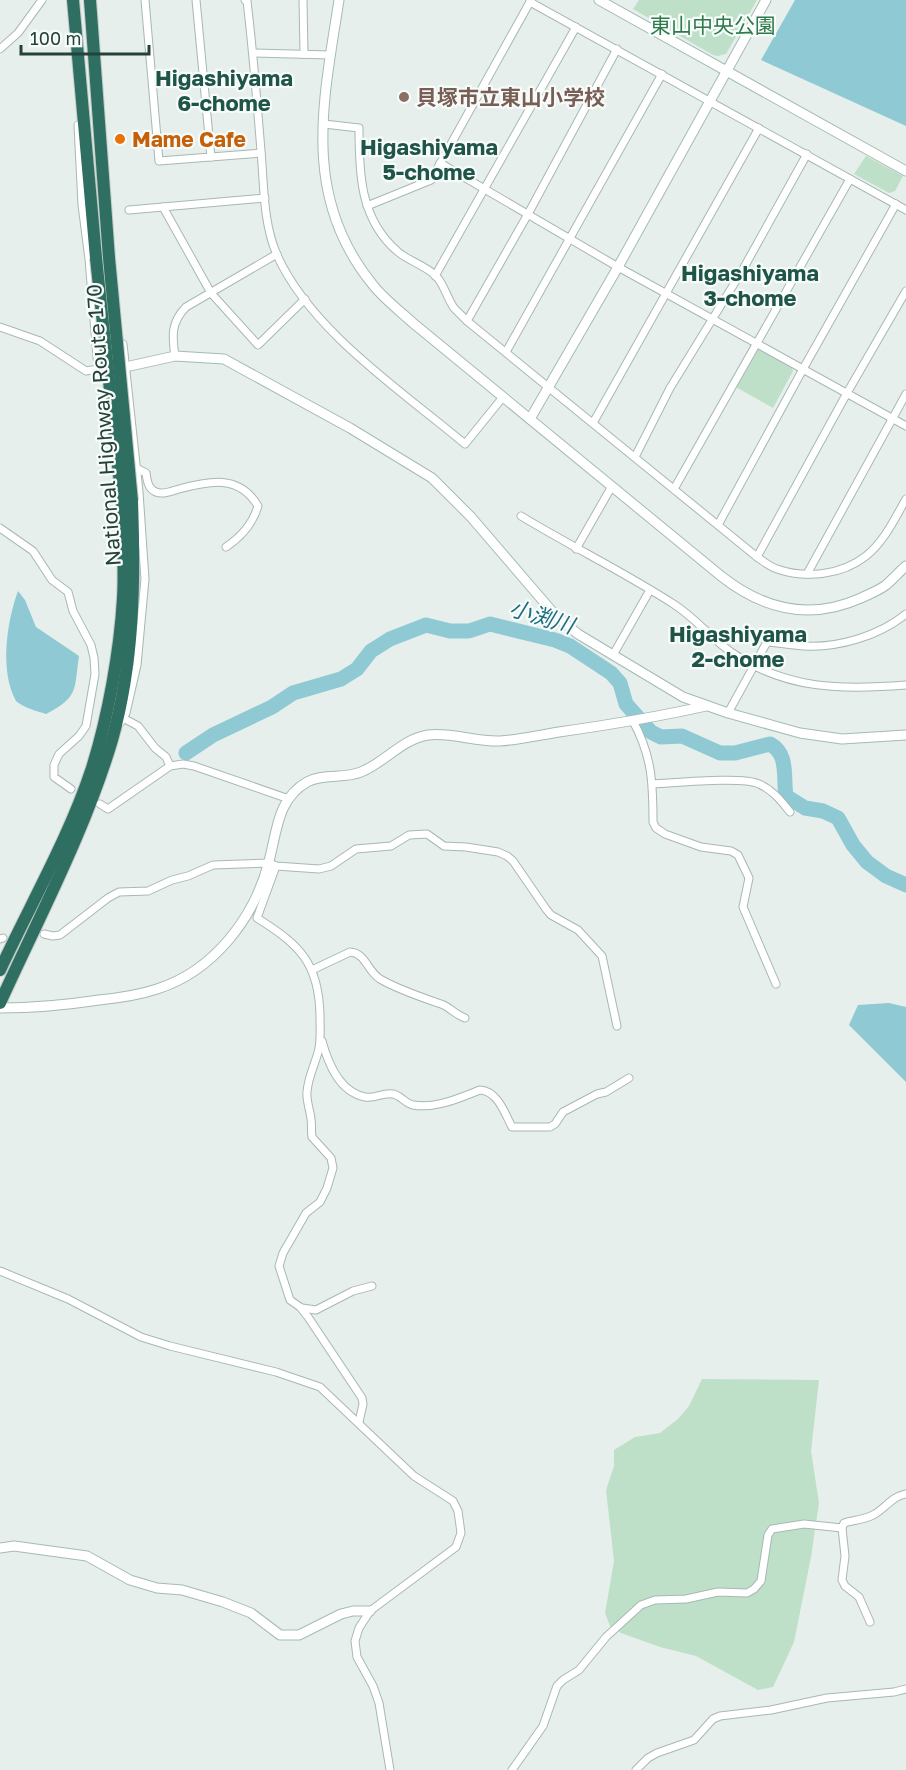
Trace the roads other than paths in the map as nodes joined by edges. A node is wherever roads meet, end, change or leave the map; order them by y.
1 (42, 0) edge
2 (73, 0) edge
3 (90, 0) edge
4 (144, 0) edge
5 (196, 0) edge
6 (245, 0) edge
7 (303, 0) edge
8 (339, 0) edge
9 (599, 0) edge
10 (766, 0) edge
11 (530, 1) edge
12 (576, 27) junction
13 (0, 49) edge
14 (617, 49) junction
15 (253, 53) junction
16 (303, 54) junction
17 (330, 55) junction
18 (726, 72) junction
19 (662, 74) junction
20 (81, 86) junction
21 (710, 100) junction
22 (324, 124) junction
23 (759, 128) junction
24 (261, 153) junction
25 (807, 154) junction
26 (210, 157) junction
27 (440, 163) junction
28 (906, 171) edge
29 (850, 178) junction
30 (484, 189) junction
31 (265, 198) junction
32 (896, 204) junction
33 (367, 206) junction
34 (163, 207) junction
35 (129, 210) dead end
36 (906, 210) edge
37 (528, 214) junction
38 (570, 239) junction
39 (277, 254) junction
40 (103, 258) junction
41 (618, 267) junction
42 (435, 276) junction
43 (906, 291) edge
44 (211, 292) junction
45 (666, 293) junction
46 (304, 299) junction
47 (94, 311) junction
48 (713, 319) junction
49 (467, 321) junction
50 (0, 327) edge
51 (756, 343) junction
52 (506, 352) junction
53 (175, 356) junction
54 (126, 366) junction
55 (98, 369) junction
56 (803, 369) junction
57 (549, 387) junction
58 (847, 393) junction
59 (906, 394) edge
60 (504, 398) junction
61 (530, 418) junction
62 (892, 418) junction
63 (593, 423) junction
64 (906, 426) edge
65 (634, 457) junction
66 (136, 468) junction
67 (612, 486) junction
68 (674, 489) junction
69 (906, 499) edge
70 (127, 502) junction
71 (521, 516) dead end
72 (718, 525) junction
73 (0, 528) edge
74 (226, 547) dead end
75 (576, 549) junction
76 (757, 557) junction
77 (906, 566) edge
78 (807, 574) junction
79 (650, 590) junction
80 (904, 618) edge
81 (614, 655) junction
82 (755, 666) junction
83 (906, 685) edge
84 (706, 706) junction
85 (728, 713) junction
86 (123, 718) junction
87 (633, 721) junction
88 (906, 735) edge
89 (112, 738) junction
90 (170, 766) junction
91 (653, 784) junction
92 (71, 789) dead end
93 (289, 799) junction
94 (100, 804) dead end
95 (790, 812) dead end
96 (273, 864) junction
97 (44, 934) dead end
98 (0, 970) edge
99 (312, 970) junction
100 (776, 984) dead end
101 (0, 1003) edge
102 (0, 1008) edge
103 (465, 1018) dead end
104 (617, 1026) dead end
105 (321, 1035) junction
106 (629, 1078) dead end
107 (0, 1271) edge
108 (372, 1286) dead end
109 (300, 1307) junction
110 (359, 1422) junction
111 (906, 1494) edge
112 (842, 1528) junction
113 (0, 1548) edge
114 (370, 1611) junction
115 (870, 1622) dead end
116 (906, 1689) edge
117 (390, 1770) edge
118 (512, 1770) edge
119 (636, 1770) edge

1 - 13 street
2 - 20 highway, National Highway Route 170
3 - 40 highway, National Highway Route 170
4 - 26 street
5 - 26 street
6 - 15 street
7 - 16 street
8 - 17 street
9 - 18 street
10 - 18 street
11 - 12 street
11 - 27 street
12 - 14 street
12 - 30 street
14 - 19 street
14 - 37 street
15 - 16 street
15 - 24 street
16 - 17 street
17 - 22 street
18 - 21 street
18 - 28 street
19 - 21 street
19 - 38 street
20 - 40 highway, National Highway Route 170
20 - 47 street
21 - 23 street
21 - 41 street
22 - 33 street
22 - 60 street
23 - 25 street
23 - 45 street
24 - 26 street
24 - 31 street
25 - 29 street
25 - 48 street
27 - 30 street
27 - 33 street
29 - 32 street
29 - 51 street
30 - 37 street
30 - 42 street
31 - 34 street
31 - 39 street
32 - 36 street
32 - 56 street
33 - 42 street
34 - 35 street
34 - 44 street
37 - 38 street
37 - 49 street
38 - 41 street
38 - 52 street
39 - 44 street
39 - 46 street
40 - 70 highway, National Highway Route 170, bridge
41 - 45 street
41 - 57 street
42 - 49 street
43 - 58 street
44 - 46 street
44 - 53 street
45 - 48 street
45 - 63 street
46 - 60 street
47 - 54 street
47 - 55 street
48 - 51 street
48 - 65 street
49 - 52 street
50 - 55 street
51 - 56 street
51 - 68 street
52 - 57 street
53 - 54 street
53 - 81 street
54 - 55 street
54 - 66 street
56 - 58 street
56 - 72 street
57 - 61 street
57 - 63 street
58 - 62 street
58 - 76 street
59 - 62 street
60 - 61 street
61 - 67 street
62 - 64 street
62 - 78 street
63 - 65 street
65 - 68 street
66 - 74 street
66 - 86 street
67 - 75 street
67 - 77 street
68 - 72 street
69 - 78 street
70 - 89 highway, National Highway Route 170
70 - 98 highway, National Highway Route 170
71 - 75 street
72 - 76 street
73 - 92 street
75 - 79 street
76 - 78 street
79 - 81 street
79 - 82 street
80 - 82 street
81 - 84 street
82 - 83 street
82 - 85 street
84 - 85 street
84 - 87 street
85 - 88 street
86 - 89 street
86 - 90 street
87 - 91 street
87 - 93 street
89 - 101 highway, National Highway Route 170
90 - 93 street
90 - 94 street
91 - 95 street
91 - 100 street
93 - 96 street
96 - 97 street
96 - 99 street
96 - 102 street
96 - 104 street
99 - 103 street
99 - 105 street
105 - 106 street
105 - 109 street
107 - 110 street
108 - 109 street
109 - 110 street
110 - 114 street
111 - 112 street
112 - 115 street
112 - 118 street
113 - 114 street
114 - 117 street
116 - 119 street

